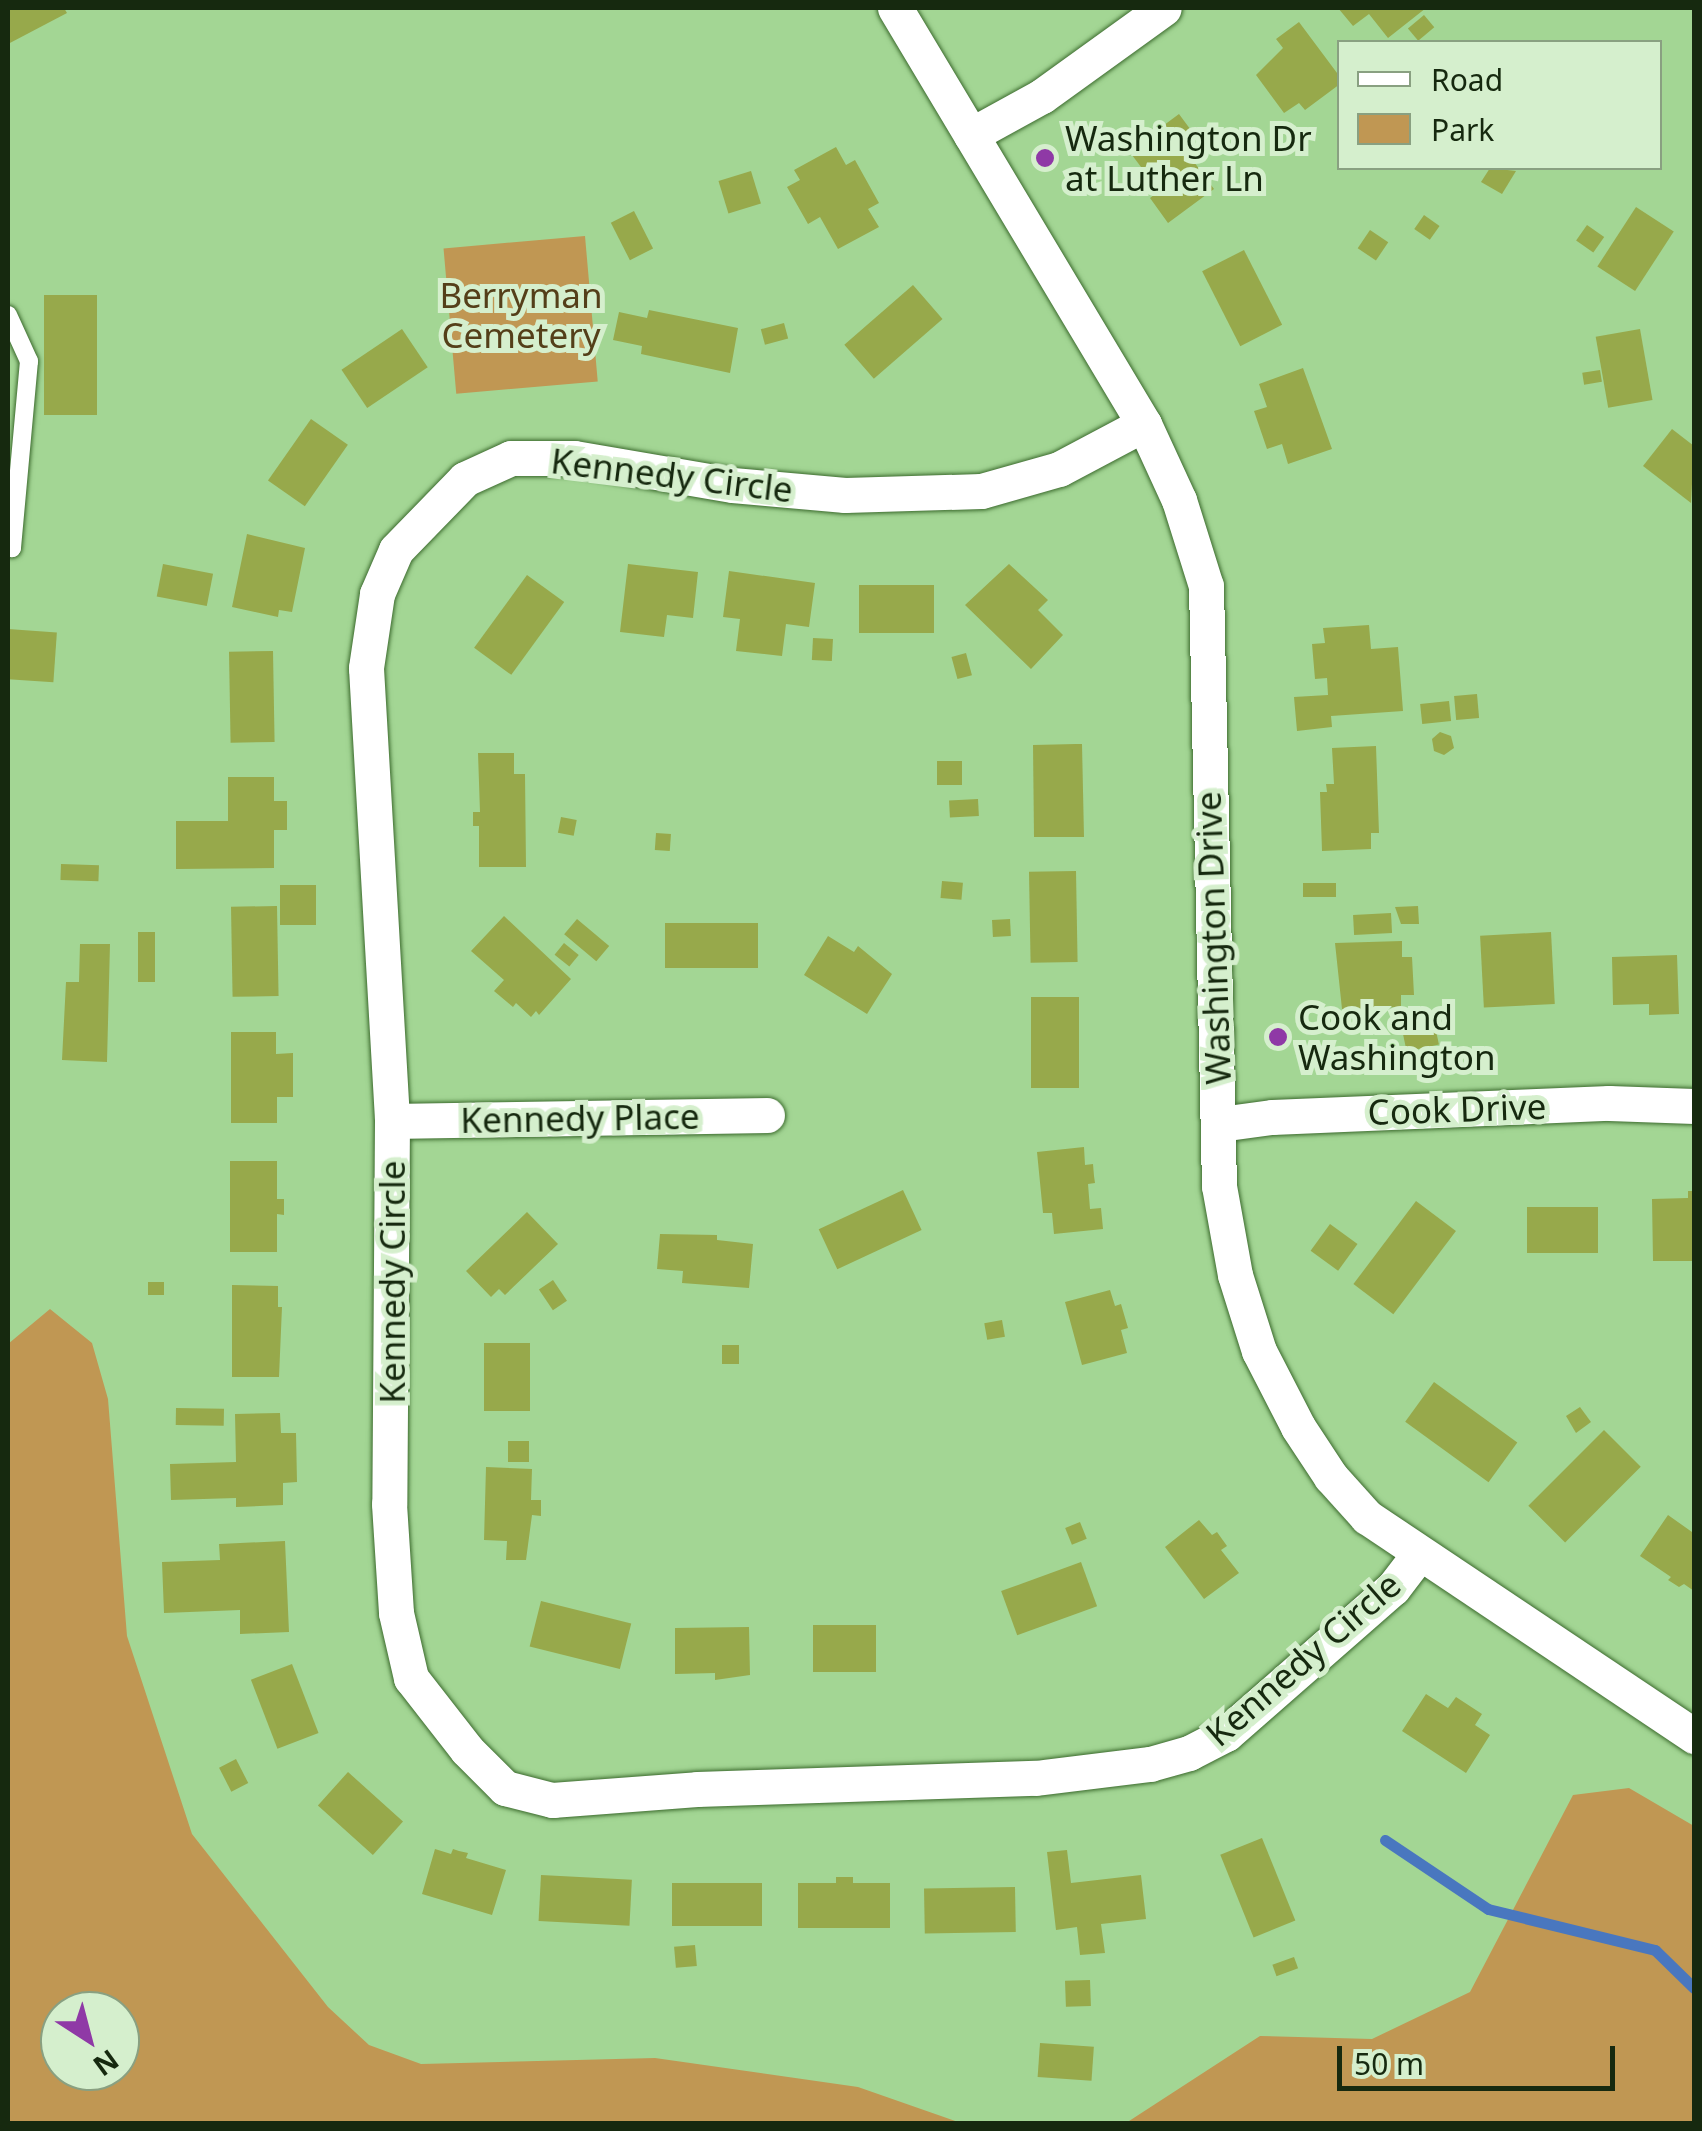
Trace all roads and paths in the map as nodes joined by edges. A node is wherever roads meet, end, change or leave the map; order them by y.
1 (894, 8) edge
2 (1164, 8) edge
3 (972, 135) junction
4 (8, 315) edge
5 (1144, 424) junction
6 (8, 548) edge
7 (1694, 1106) edge
8 (767, 1115) dead end
9 (392, 1121) junction
10 (1220, 1124) junction
11 (1418, 1554) junction
12 (1694, 1736) edge

1 - 3 street, Washington Drive
2 - 3 street
3 - 5 street, Washington Drive
4 - 6 lane
5 - 9 street, Kennedy Circle
5 - 10 street, Washington Drive
7 - 10 street, Cook Drive
8 - 9 street, Kennedy Place
9 - 11 street, Kennedy Circle
10 - 11 street, Washington Drive
11 - 12 street, Washington Drive

